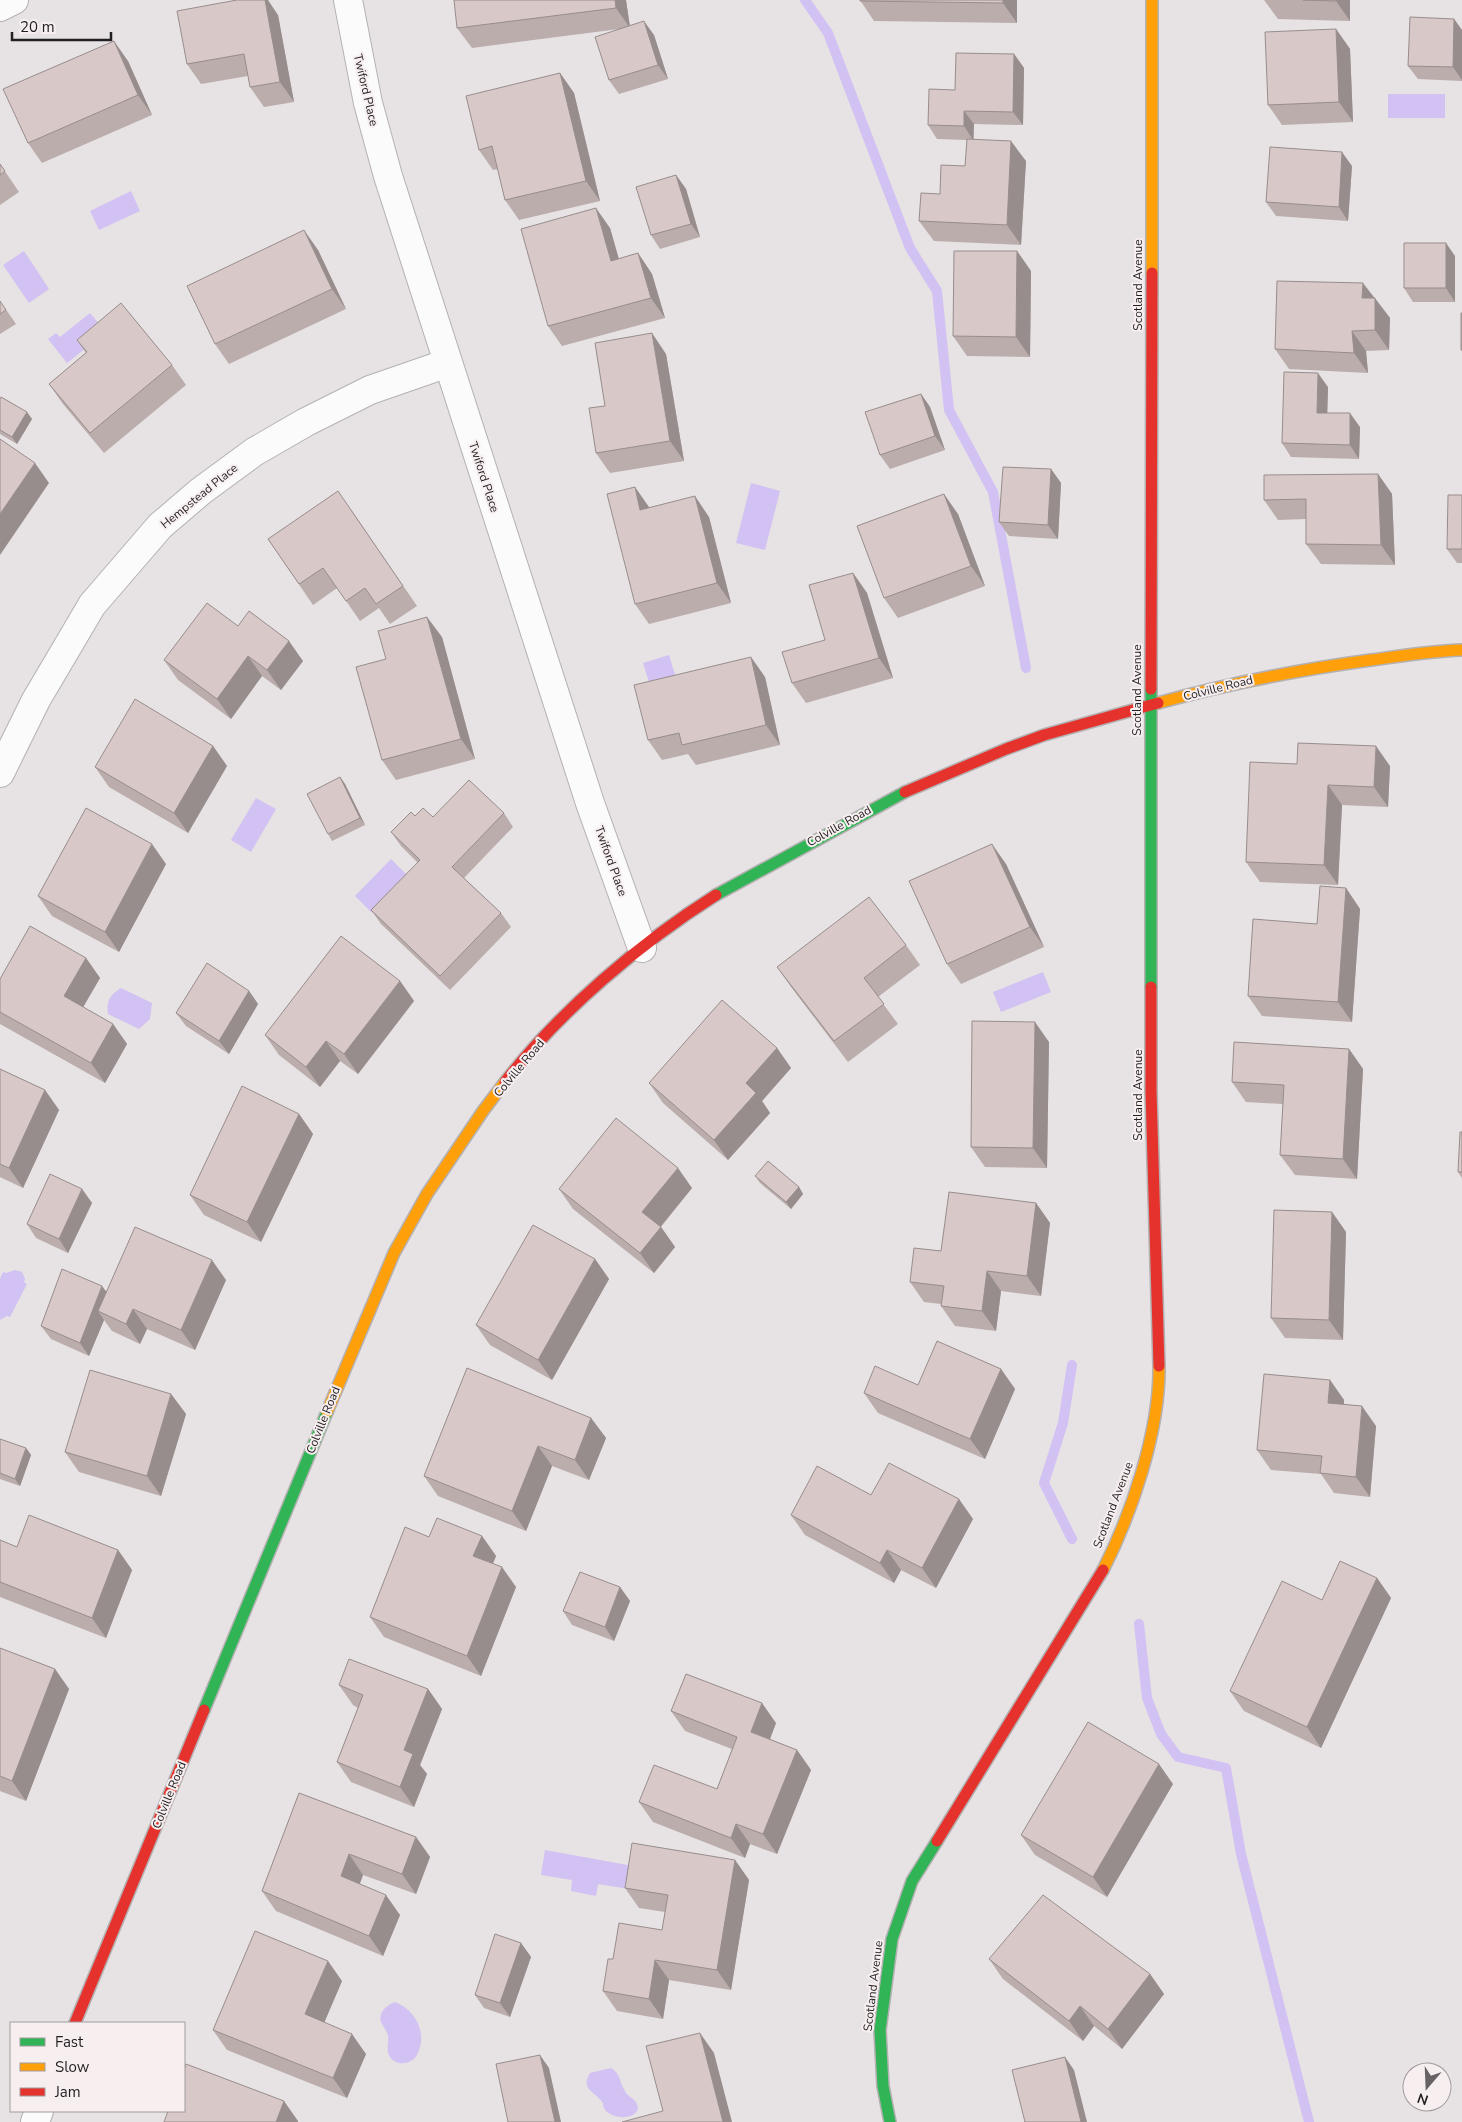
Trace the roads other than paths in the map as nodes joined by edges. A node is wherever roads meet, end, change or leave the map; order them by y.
1 (14, 0) edge
2 (348, 0) edge
3 (1152, 0) edge
4 (0, 7) edge
5 (448, 363) junction
6 (1462, 650) edge
7 (1151, 705) junction
8 (0, 773) edge
9 (642, 948) junction
10 (76, 2022) edge
11 (890, 2122) edge

1 - 4 street
2 - 5 street, Twiford Place
3 - 7 street, Scotland Avenue
5 - 8 street, Hempstead Place
5 - 9 street, Twiford Place
6 - 7 street, Colville Road
7 - 9 street, Colville Road
7 - 11 street, Scotland Avenue
9 - 10 street, Colville Road

